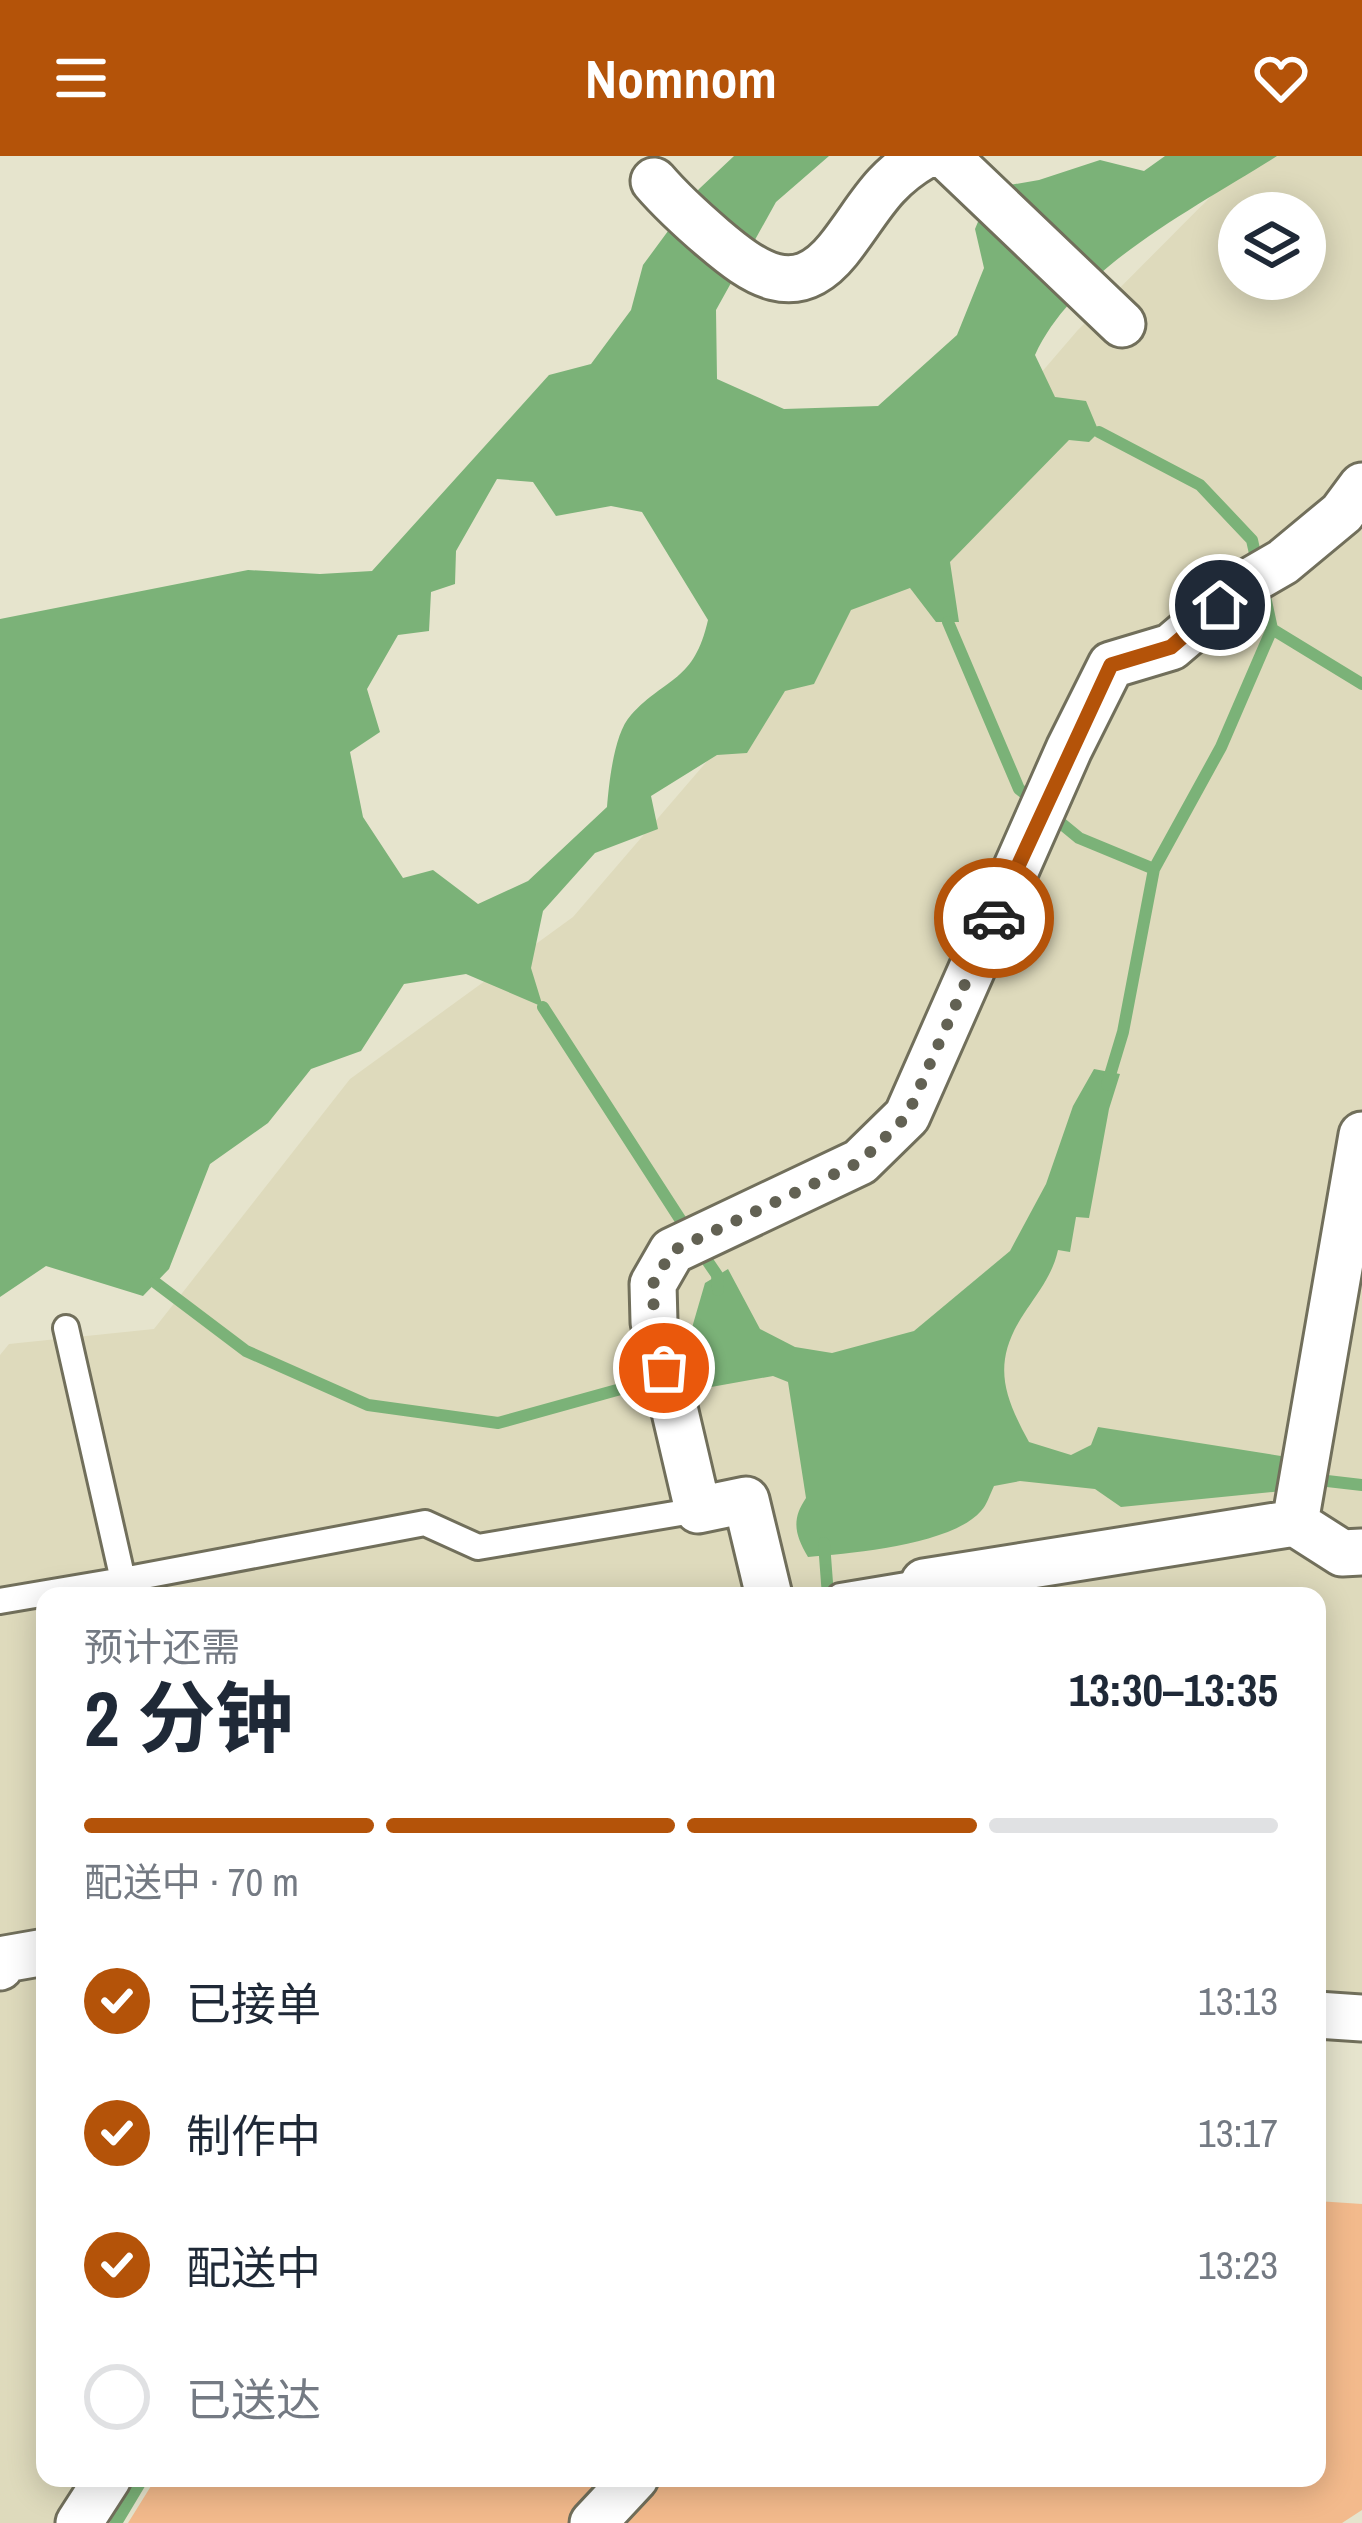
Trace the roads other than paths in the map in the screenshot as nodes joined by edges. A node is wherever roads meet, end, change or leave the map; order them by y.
1 (924, 156) edge
2 (960, 170) edge
3 (663, 191) dead end
4 (1106, 310) dead end
5 (1362, 486) edge
6 (1362, 1135) edge
7 (65, 1328) dead end
8 (698, 1510) junction
9 (1297, 1514) junction
10 (1362, 1552) edge
11 (125, 1587) edge
12 (130, 1587) edge
13 (767, 1587) edge
14 (936, 1587) edge
15 (36, 1597) edge
16 (0, 1601) edge
17 (36, 1954) edge
18 (0, 1967) edge
19 (1326, 2016) edge
20 (1362, 2018) edge
21 (102, 2487) edge
22 (627, 2487) edge
23 (79, 2523) edge
24 (593, 2523) edge

1 - 3 street
2 - 4 street
5 - 8 street
6 - 9 street
7 - 11 lane
8 - 12 lane
8 - 13 street
9 - 10 street
9 - 14 street
15 - 16 lane
17 - 18 street
19 - 20 street
21 - 23 street
22 - 24 street

